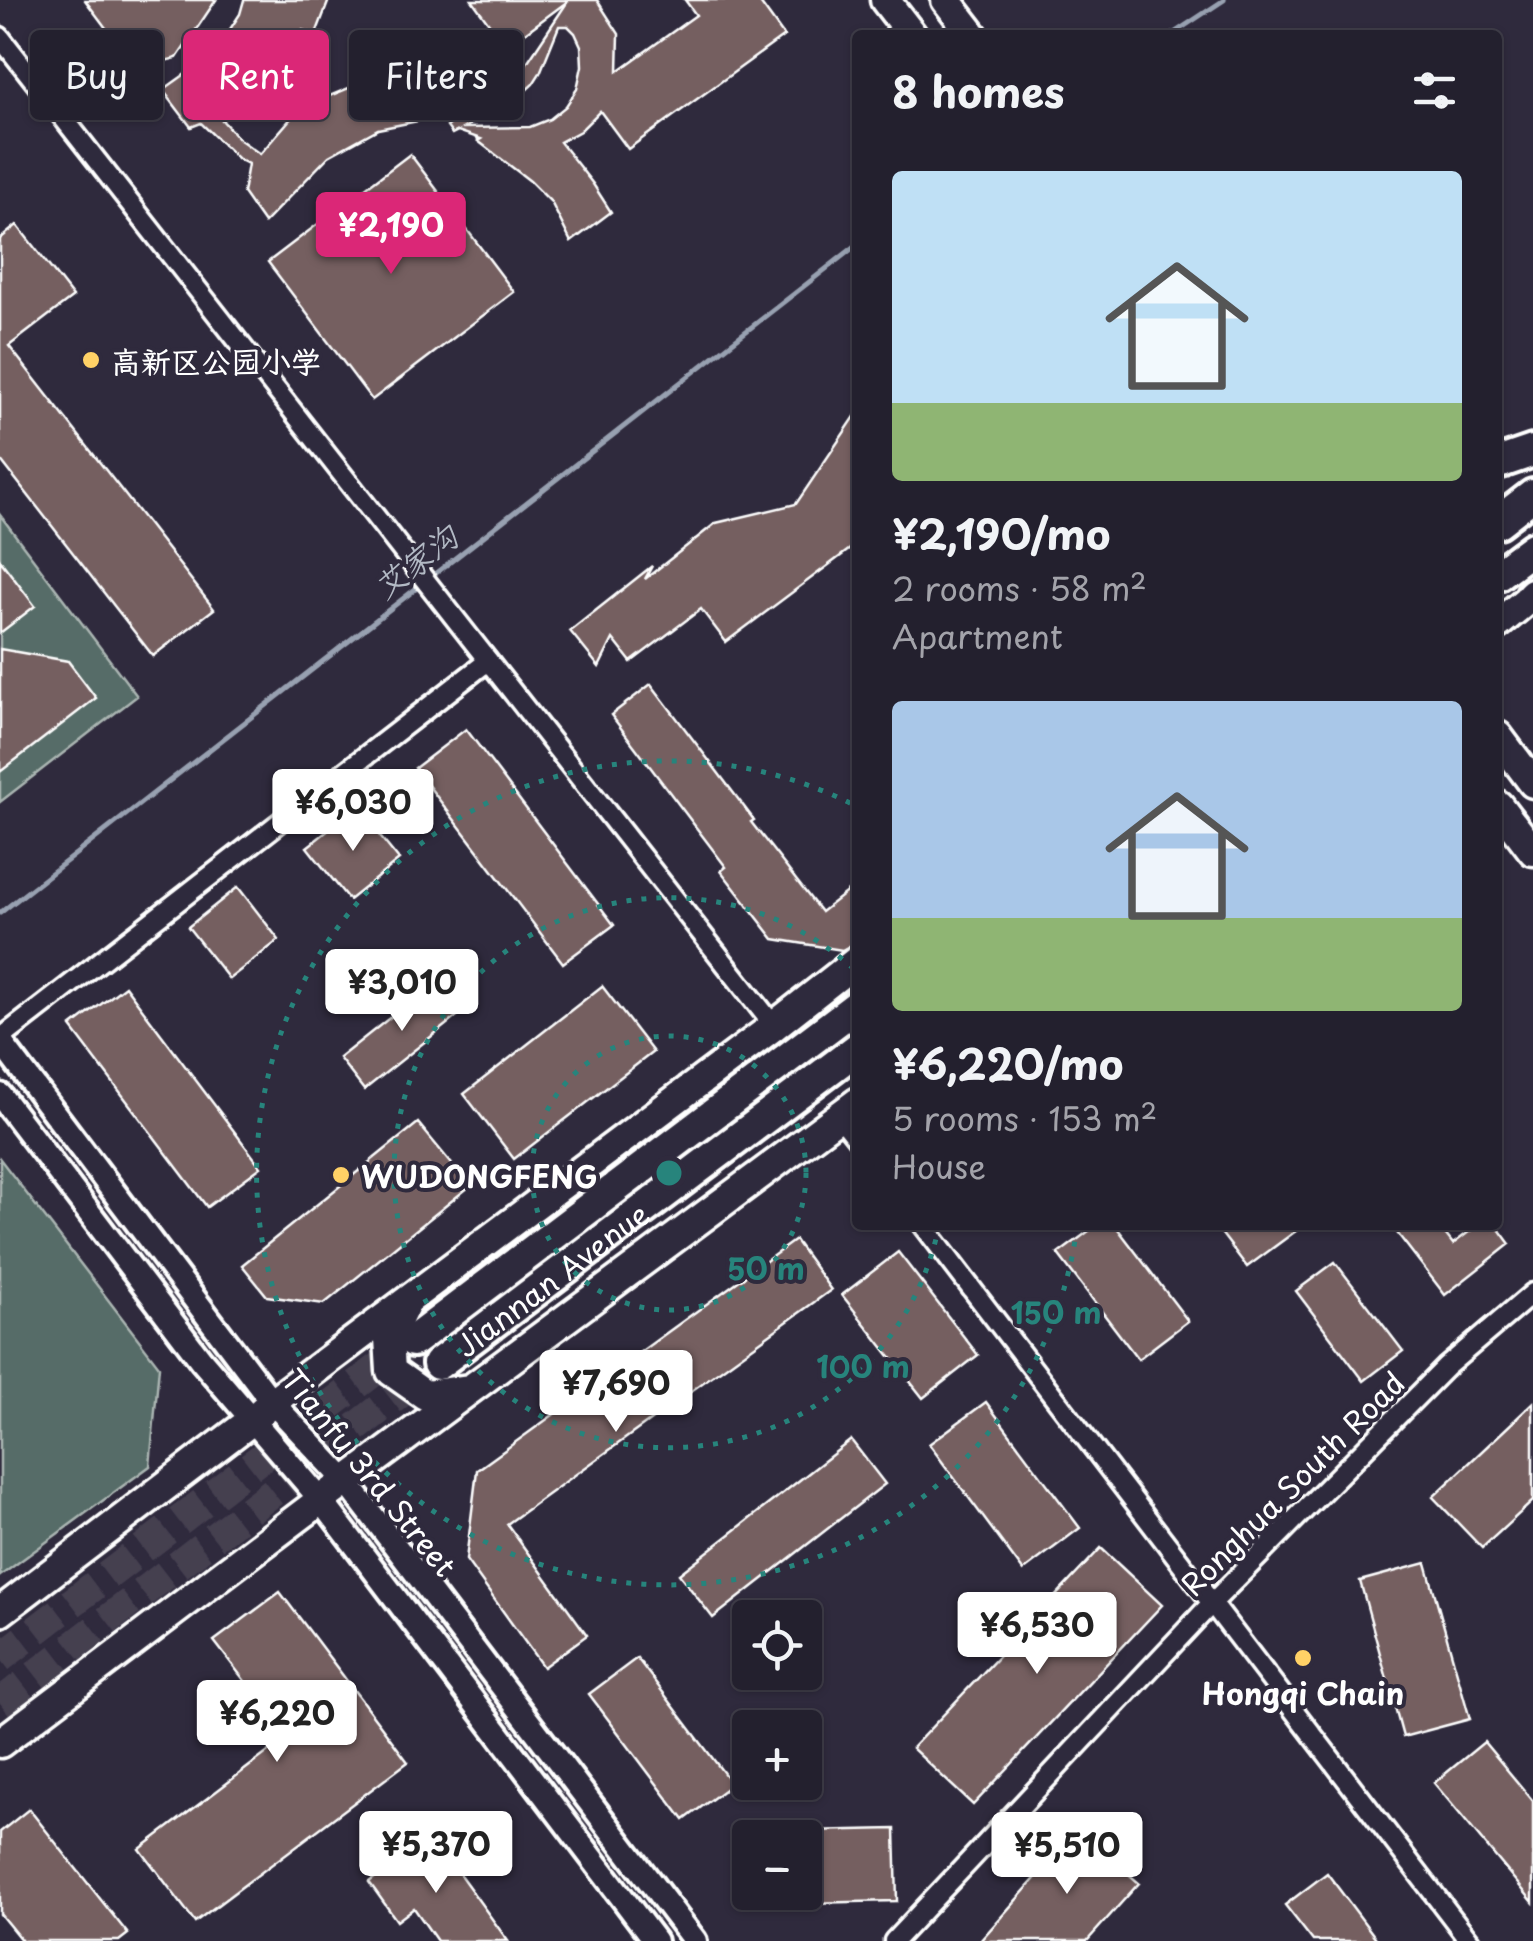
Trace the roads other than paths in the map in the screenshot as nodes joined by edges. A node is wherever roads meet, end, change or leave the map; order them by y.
1 (885, 0) edge
2 (946, 0) edge
3 (908, 30) edge
4 (969, 30) edge
5 (0, 37) edge
6 (1533, 438) edge
7 (1533, 451) edge
8 (1502, 461) edge
9 (1502, 462) edge
10 (1533, 495) edge
11 (1502, 519) edge
12 (1533, 548) edge
13 (1502, 571) edge
14 (1532, 595) edge
15 (1502, 621) edge
16 (488, 661) junction
17 (1502, 741) edge
18 (1533, 783) edge
19 (1502, 810) edge
20 (1533, 851) edge
21 (852, 965) edge
22 (852, 1009) edge
23 (774, 1026) junction
24 (0, 1040) edge
25 (852, 1053) edge
26 (0, 1095) edge
27 (848, 1109) edge
28 (927, 1230) edge
29 (1533, 1292) edge
30 (409, 1298) junction
31 (413, 1341) tunnel mouth
32 (438, 1364) tunnel mouth
33 (472, 1388) junction
34 (272, 1402) junction
35 (251, 1421) junction
36 (346, 1481) junction
37 (320, 1500) junction
38 (1212, 1603) junction
39 (0, 1612) edge
40 (0, 1744) edge
41 (655, 1941) edge
42 (695, 1941) edge
43 (894, 1941) edge
44 (1470, 1941) edge

1 - 3 main road
2 - 4 main road
5 - 16 street
6 - 8 main road
7 - 9 highway
10 - 11 highway
12 - 13 highway
14 - 15 main road
16 - 23 street
16 - 24 street
17 - 18 main road
19 - 20 main road
21 - 23 main road
22 - 31 highway, Jiannan Avenue
23 - 30 main road
24 - 34 street, Tianfu 3rd Street
25 - 32 highway, Jiannan Avenue
26 - 35 street, Tianfu 3rd Street
27 - 33 main road
28 - 38 street
29 - 38 street, Ronghua South Road
30 - 33 main road
30 - 34 main road
33 - 36 main road
34 - 35 main road
34 - 36 street, Tianfu 3rd Street
35 - 37 street, Tianfu 3rd Street
35 - 39 main road
36 - 37 main road
36 - 42 street, Tianfu 3rd Street
37 - 40 main road
37 - 41 street, Tianfu 3rd Street
38 - 43 street, Ronghua South Road
38 - 44 street

